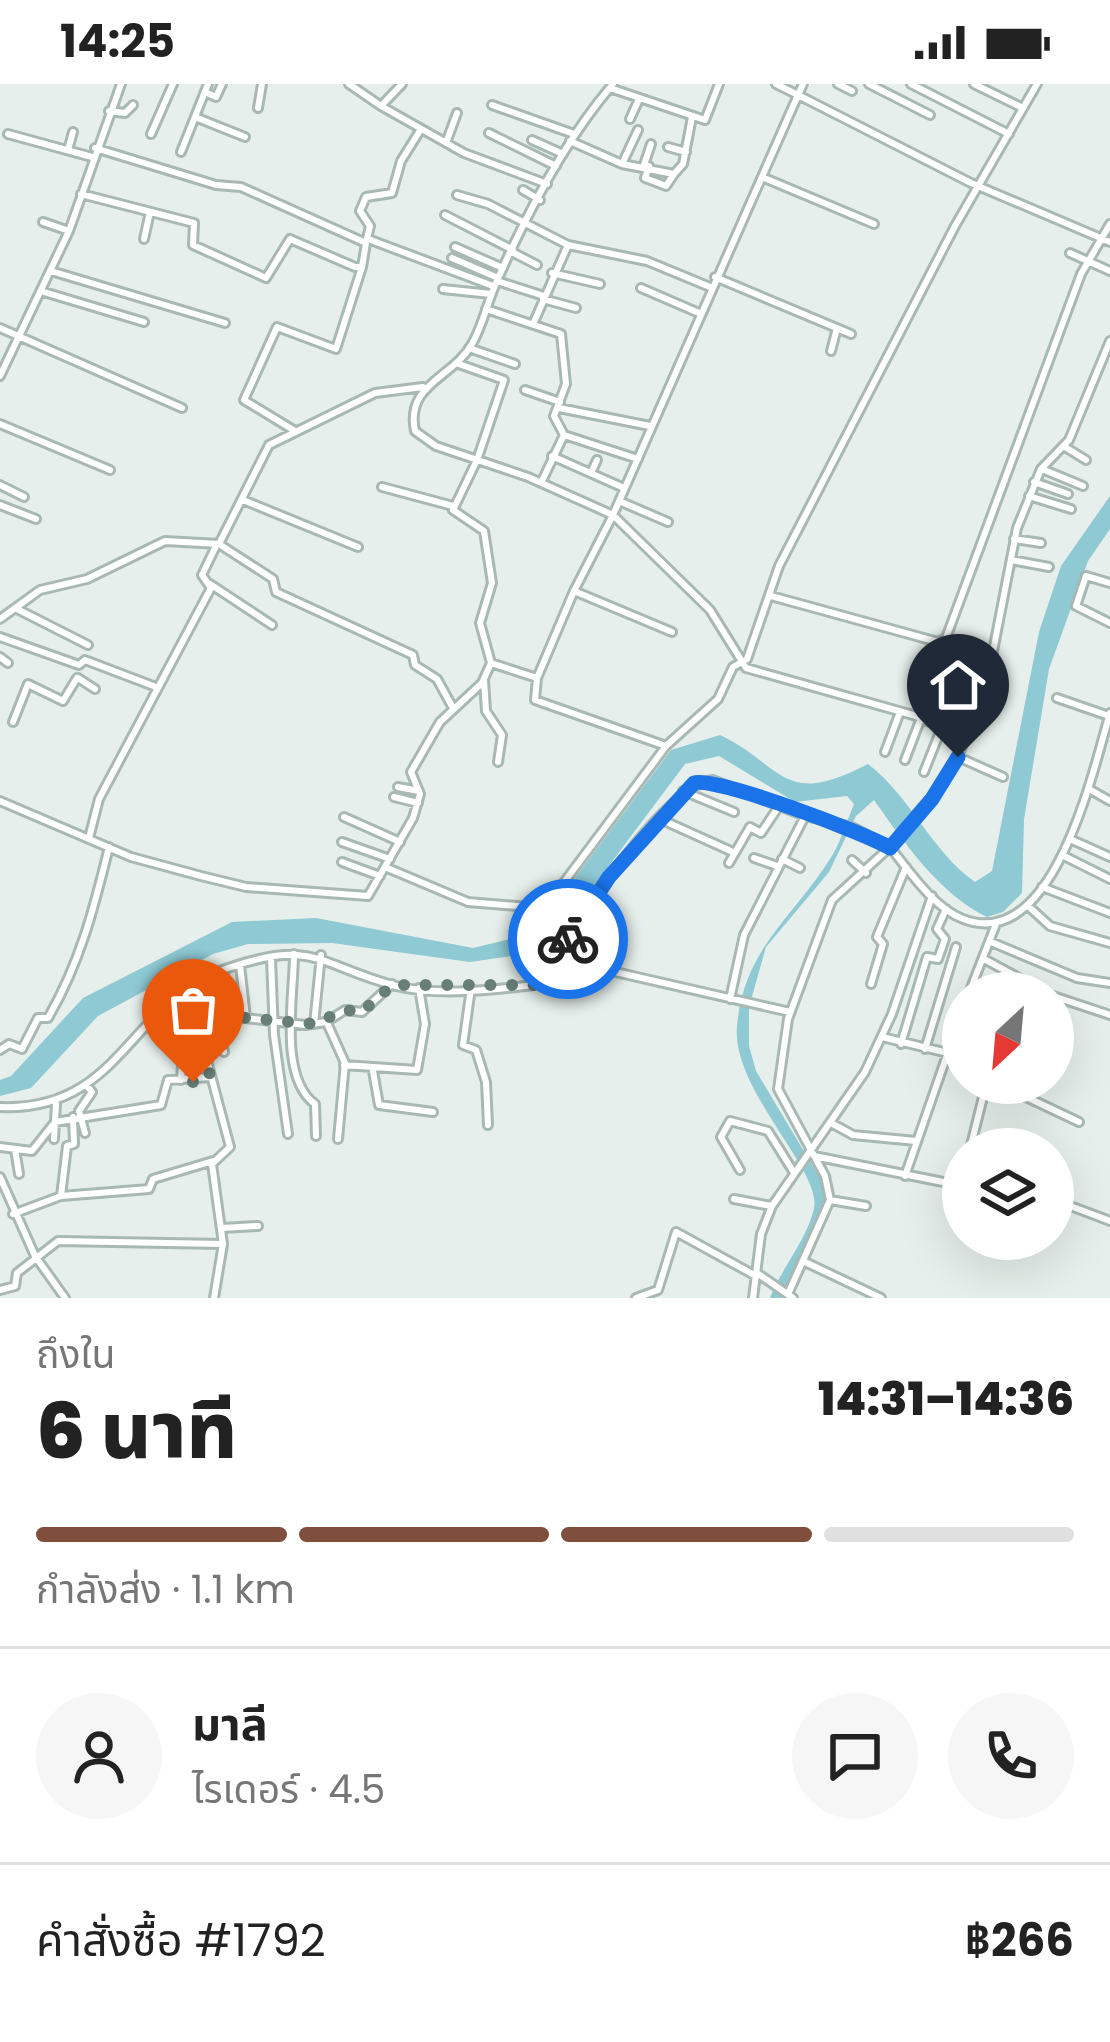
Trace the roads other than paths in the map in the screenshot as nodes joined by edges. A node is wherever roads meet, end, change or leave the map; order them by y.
1 (173, 84) edge
2 (222, 84) edge
3 (262, 84) edge
4 (349, 84) edge
5 (402, 84) edge
6 (719, 84) edge
7 (776, 84) edge
8 (803, 84) edge
9 (838, 84) edge
10 (868, 84) edge
11 (911, 84) edge
12 (974, 84) edge
13 (1037, 84) edge
14 (117, 85) edge
15 (611, 86) edge
16 (207, 88) edge
17 (852, 91) dead end
18 (798, 94) junction
19 (639, 99) junction
20 (133, 105) dead end
21 (256, 105) dead end
22 (492, 105) dead end
23 (381, 106) junction
24 (1023, 108) junction
25 (109, 111) junction
26 (458, 112) dead end
27 (930, 115) dead end
28 (195, 117) junction
29 (692, 117) junction
30 (630, 118) dead end
31 (421, 129) junction
32 (638, 130) dead end
33 (73, 132) dead end
34 (489, 133) dead end
35 (8, 134) dead end
36 (151, 134) dead end
37 (1009, 134) junction
38 (245, 137) dead end
39 (572, 137) junction
40 (532, 140) dead end
41 (446, 143) junction
42 (651, 144) dead end
43 (668, 147) dead end
44 (95, 148) junction
45 (68, 150) junction
46 (181, 152) dead end
47 (686, 152) junction
48 (563, 154) junction
49 (92, 158) junction
50 (622, 164) junction
51 (646, 165) junction
52 (556, 166) junction
53 (674, 173) junction
54 (761, 176) junction
55 (547, 184) junction
56 (982, 186) junction
57 (523, 190) dead end
58 (80, 194) junction
59 (457, 195) dead end
60 (540, 200) junction
61 (150, 212) junction
62 (445, 215) dead end
63 (43, 222) dead end
64 (874, 224) dead end
65 (1110, 224) edge
66 (527, 226) junction
67 (69, 231) junction
68 (144, 239) dead end
69 (1106, 240) edge
70 (367, 241) junction
71 (568, 245) junction
72 (455, 247) dead end
73 (513, 251) junction
74 (1070, 253) dead end
75 (452, 258) dead end
76 (1088, 260) junction
77 (537, 265) dead end
78 (362, 267) junction
79 (503, 268) junction
80 (51, 271) junction
81 (1110, 272) edge
82 (552, 273) junction
83 (715, 277) junction
84 (600, 284) dead end
85 (495, 285) junction
86 (710, 287) junction
87 (641, 288) dead end
88 (443, 289) dead end
89 (43, 292) junction
90 (543, 298) junction
91 (576, 308) dead end
92 (486, 309) junction
93 (699, 313) junction
94 (144, 322) dead end
95 (226, 323) dead end
96 (534, 323) junction
97 (0, 328) edge
98 (837, 328) junction
99 (851, 334) dead end
100 (18, 338) junction
101 (1110, 341) edge
102 (470, 349) junction
103 (831, 351) dead end
104 (456, 363) junction
105 (515, 364) dead end
106 (1100, 367) junction
107 (1110, 372) edge
108 (0, 376) edge
109 (423, 387) junction
110 (525, 390) dead end
111 (559, 405) junction
112 (182, 409) dead end
113 (0, 424) edge
114 (650, 426) junction
115 (295, 431) junction
116 (564, 435) junction
117 (1065, 447) junction
118 (552, 456) junction
119 (638, 459) junction
120 (477, 460) junction
121 (597, 460) dead end
122 (1086, 460) dead end
123 (1041, 469) junction
124 (110, 470) dead end
125 (591, 473) junction
126 (1034, 482) junction
127 (541, 483) junction
128 (1083, 486) dead end
129 (3, 487) edge
130 (382, 487) dead end
131 (624, 488) junction
132 (1068, 494) dead end
133 (23, 496) dead end
134 (1029, 496) junction
135 (243, 500) junction
136 (0, 501) edge
137 (619, 501) junction
138 (453, 506) junction
139 (1071, 509) dead end
140 (613, 515) junction
141 (35, 519) dead end
142 (668, 521) dead end
143 (1014, 538) junction
144 (1041, 543) dead end
145 (218, 545) junction
146 (358, 547) dead end
147 (1010, 560) junction
148 (1049, 567) dead end
149 (210, 584) junction
150 (1110, 584) edge
151 (574, 591) junction
152 (771, 596) junction
153 (15, 608) junction
154 (2, 616) edge
155 (1110, 623) edge
156 (272, 625) dead end
157 (672, 632) dead end
158 (0, 637) edge
159 (88, 645) dead end
160 (741, 662) junction
161 (491, 663) junction
162 (79, 665) junction
163 (77, 678) junction
164 (537, 678) junction
165 (918, 678) dead end
166 (484, 680) junction
167 (156, 687) junction
168 (95, 689) dead end
169 (1058, 698) dead end
170 (981, 699) junction
171 (454, 708) junction
172 (900, 712) junction
173 (1109, 714) edge
174 (921, 718) junction
175 (13, 722) dead end
176 (942, 727) junction
177 (966, 737) junction
178 (666, 746) junction
179 (1100, 747) junction
180 (1110, 751) edge
181 (886, 752) dead end
182 (958, 757) junction
183 (1098, 759) junction
184 (905, 760) dead end
185 (498, 762) dead end
186 (1110, 767) edge
187 (924, 772) dead end
188 (1003, 777) dead end
189 (398, 787) dead end
190 (1089, 789) junction
191 (418, 791) junction
192 (683, 791) junction
193 (394, 797) dead end
194 (1110, 801) edge
195 (0, 802) edge
196 (418, 803) junction
197 (779, 806) junction
198 (734, 812) dead end
199 (805, 816) junction
200 (344, 817) dead end
201 (660, 820) junction
202 (89, 838) junction
203 (1070, 839) junction
204 (342, 842) dead end
205 (400, 842) junction
206 (109, 847) junction
207 (890, 848) junction
208 (734, 853) junction
209 (1062, 855) junction
210 (1110, 857) edge
211 (754, 858) dead end
212 (852, 860) dead end
213 (341, 862) dead end
214 (779, 862) junction
215 (387, 863) junction
216 (728, 863) dead end
217 (906, 867) junction
218 (800, 868) dead end
219 (866, 873) junction
220 (380, 875) junction
221 (1110, 879) edge
222 (1042, 887) junction
223 (932, 894) junction
224 (1027, 905) junction
225 (946, 909) junction
226 (545, 910) junction
227 (1110, 913) edge
228 (996, 923) junction
229 (572, 926) junction
230 (991, 942) junction
231 (1110, 943) edge
232 (956, 947) dead end
233 (562, 951) junction
234 (294, 954) junction
235 (321, 956) junction
236 (271, 958) junction
237 (984, 959) junction
238 (240, 965) junction
239 (978, 972) edge
240 (1009, 972) edge
241 (217, 973) junction
242 (196, 983) junction
243 (1110, 983) edge
244 (871, 984) dead end
245 (392, 985) junction
246 (418, 988) junction
247 (470, 988) junction
248 (730, 999) junction
249 (1074, 1003) edge
250 (160, 1012) junction
251 (790, 1012) junction
252 (1110, 1016) edge
253 (246, 1018) junction
254 (326, 1022) junction
255 (294, 1023) junction
256 (220, 1024) junction
257 (274, 1024) junction
258 (314, 1024) junction
259 (204, 1031) junction
260 (882, 1037) junction
261 (901, 1044) junction
262 (0, 1049) edge
263 (926, 1049) junction
264 (224, 1052) dead end
265 (942, 1052) edge
266 (344, 1065) junction
267 (942, 1070) edge
268 (373, 1071) junction
269 (210, 1077) junction
270 (181, 1080) junction
271 (86, 1085) junction
272 (56, 1104) junction
273 (0, 1107) edge
274 (434, 1112) dead end
275 (76, 1116) junction
276 (55, 1122) junction
277 (1079, 1122) dead end
278 (833, 1124) junction
279 (488, 1125) dead end
280 (975, 1128) edge
281 (85, 1133) dead end
282 (288, 1134) dead end
283 (316, 1136) dead end
284 (54, 1139) dead end
285 (338, 1139) dead end
286 (916, 1141) junction
287 (0, 1148) edge
288 (15, 1149) junction
289 (811, 1153) junction
290 (213, 1161) junction
291 (740, 1170) dead end
292 (793, 1171) junction
293 (19, 1174) dead end
294 (905, 1176) junction
295 (0, 1178) edge
296 (942, 1182) edge
297 (61, 1196) junction
298 (734, 1199) dead end
299 (830, 1200) junction
300 (772, 1206) junction
301 (866, 1206) dead end
302 (1074, 1208) edge
303 (13, 1214) junction
304 (1110, 1221) edge
305 (258, 1226) dead end
306 (222, 1228) junction
307 (223, 1244) junction
308 (35, 1256) junction
309 (806, 1262) junction
310 (756, 1275) junction
311 (0, 1290) edge
312 (790, 1296) edge
313 (65, 1298) edge
314 (214, 1298) edge
315 (636, 1298) edge
316 (753, 1298) edge
317 (881, 1298) edge

1 - 36 street
2 - 16 street
3 - 21 street
4 - 23 street
5 - 23 street
6 - 29 street
7 - 18 street
8 - 18 street
9 - 17 street
10 - 27 street
11 - 37 street
12 - 24 street
13 - 24 street
14 - 25 street
15 - 19 street
15 - 39 street
16 - 28 street
18 - 54 street
18 - 56 street
19 - 29 street
19 - 30 street
20 - 25 street
22 - 39 street
23 - 31 street
24 - 37 street
25 - 44 street
26 - 41 street
28 - 38 street
28 - 46 street
29 - 47 street
31 - 41 street
31 - 70 street
32 - 50 street
33 - 45 street
34 - 52 street
35 - 45 street
37 - 56 street
39 - 48 street
39 - 50 street
40 - 48 street
41 - 55 street
42 - 51 street
43 - 47 street
44 - 49 street
44 - 70 street
45 - 49 street
47 - 53 street
48 - 52 street
49 - 58 street
50 - 51 street
51 - 53 street
51 - 53 street
52 - 55 street
54 - 64 street
54 - 83 street
55 - 60 street
56 - 69 street
56 - 152 street
57 - 60 street
58 - 61 street
58 - 67 street
59 - 66 street
60 - 66 street
61 - 68 street
61 - 78 street
62 - 73 street
63 - 67 street
65 - 69 street
66 - 71 street
66 - 73 street
67 - 80 street
69 - 76 street
70 - 78 street
70 - 85 street
71 - 82 street
71 - 86 street
72 - 79 street
73 - 77 street
73 - 79 street
74 - 76 street
75 - 85 street
76 - 81 street
76 - 152 street
78 - 115 street
79 - 85 street
80 - 89 street
80 - 95 street
82 - 84 street
82 - 90 street
83 - 86 street
83 - 98 street
85 - 88 street
85 - 90 street
85 - 92 street
86 - 93 street
87 - 93 street
89 - 94 street
89 - 100 street
90 - 91 street
90 - 96 street
92 - 96 street
92 - 102 street
93 - 114 street
96 - 111 street
97 - 100 street
98 - 99 street
98 - 103 street
100 - 108 street
100 - 112 street
101 - 106 street
102 - 104 street
102 - 105 street
104 - 109 street
104 - 120 street
106 - 107 street
106 - 117 street
109 - 115 street
109 - 120 street
110 - 111 street
111 - 114 street
111 - 116 street
113 - 124 street
114 - 119 street
115 - 135 street
116 - 118 street
116 - 119 street
117 - 122 street
117 - 123 street
118 - 125 street
118 - 127 street
119 - 131 street
120 - 127 street
120 - 138 street
121 - 125 street
123 - 126 street
123 - 128 street
125 - 131 street
126 - 132 street
126 - 134 street
127 - 140 street
129 - 133 street
129 - 136 street
130 - 138 street
131 - 137 street
134 - 139 street
134 - 143 street
135 - 145 street
135 - 146 street
136 - 141 street
137 - 140 street
137 - 142 street
138 - 161 street
140 - 151 street
140 - 160 street
143 - 144 street
143 - 147 street
145 - 149 street
145 - 153 street
145 - 171 street
147 - 148 street
147 - 170 street
149 - 156 street
149 - 167 street
150 - 155 street
151 - 157 street
151 - 164 street
152 - 160 street
153 - 154 street
153 - 159 street
158 - 162 street
160 - 172 street
160 - 178 street
161 - 164 street
161 - 166 street
162 - 163 street
162 - 167 street
163 - 168 street
163 - 175 street
164 - 178 street
165 - 170 street
166 - 171 street
166 - 185 street
167 - 202 street
169 - 173 street
170 - 177 street
171 - 191 street
172 - 174 street
172 - 181 street
173 - 179 street
174 - 176 street
174 - 184 street
176 - 177 street
176 - 187 street
177 - 182 street
178 - 226 street
179 - 180 street
179 - 183 street
182 - 188 street
182 - 207 street
183 - 186 street
183 - 190 street
189 - 191 street
190 - 194 street
190 - 203 street
191 - 196 street
192 - 197 street
192 - 198 street
192 - 201 street
193 - 196 street
195 - 202 street
196 - 205 street
197 - 199 street
197 - 208 street
199 - 207 street
199 - 214 street
200 - 205 street
201 - 208 street
201 - 229 street
202 - 206 street
203 - 209 street
203 - 210 street
204 - 215 street
205 - 215 street
206 - 220 street
206 - 262 street
207 - 217 street
207 - 219 street
208 - 216 street
209 - 221 street
209 - 222 street
211 - 214 street
212 - 219 street
213 - 220 street
214 - 218 street
214 - 248 street
215 - 220 street
215 - 226 street
217 - 223 street
217 - 244 street
219 - 251 street
222 - 224 street
222 - 227 street
223 - 225 street
223 - 260 street
224 - 228 street
224 - 231 street
225 - 228 street
225 - 261 street
226 - 229 street
228 - 230 street
229 - 233 street
230 - 237 street
230 - 243 street
232 - 263 street
233 - 247 street
233 - 248 street
234 - 235 street
234 - 236 street
234 - 255 street
235 - 245 street
235 - 258 street
236 - 238 street
236 - 257 street
237 - 239 street
237 - 240 street
238 - 241 street
238 - 253 street
241 - 242 street
241 - 256 street
242 - 250 street
242 - 259 street
245 - 246 street
245 - 254 street
246 - 247 street
246 - 268 street
247 - 279 street
248 - 251 street
249 - 252 street
250 - 270 street
250 - 271 street
251 - 289 street
253 - 256 street
253 - 257 street
254 - 258 street
254 - 266 street
255 - 257 street
255 - 258 street
255 - 283 street
256 - 259 street
256 - 264 street
257 - 282 street
259 - 269 street
260 - 261 street
260 - 278 street
261 - 263 street
263 - 265 street
266 - 268 street
266 - 285 street
267 - 286 street
268 - 274 street
269 - 270 street
269 - 290 street
270 - 275 street
271 - 272 street
271 - 275 street
272 - 273 street
272 - 276 street
275 - 276 street
275 - 281 street
275 - 297 street
276 - 284 street
276 - 288 street
277 - 280 street
278 - 286 street
278 - 289 street
286 - 294 street
287 - 288 street
288 - 293 street
289 - 292 street
289 - 294 street
289 - 299 street
290 - 297 street
290 - 306 street
291 - 292 street
292 - 300 street
294 - 296 street
295 - 303 street
297 - 303 street
298 - 300 street
299 - 301 street
299 - 309 street
300 - 310 street
302 - 304 street
303 - 308 street
305 - 306 street
306 - 307 street
307 - 308 street
307 - 314 street
308 - 311 street
308 - 313 street
309 - 312 street
309 - 317 street
310 - 312 street
310 - 315 street
310 - 316 street

